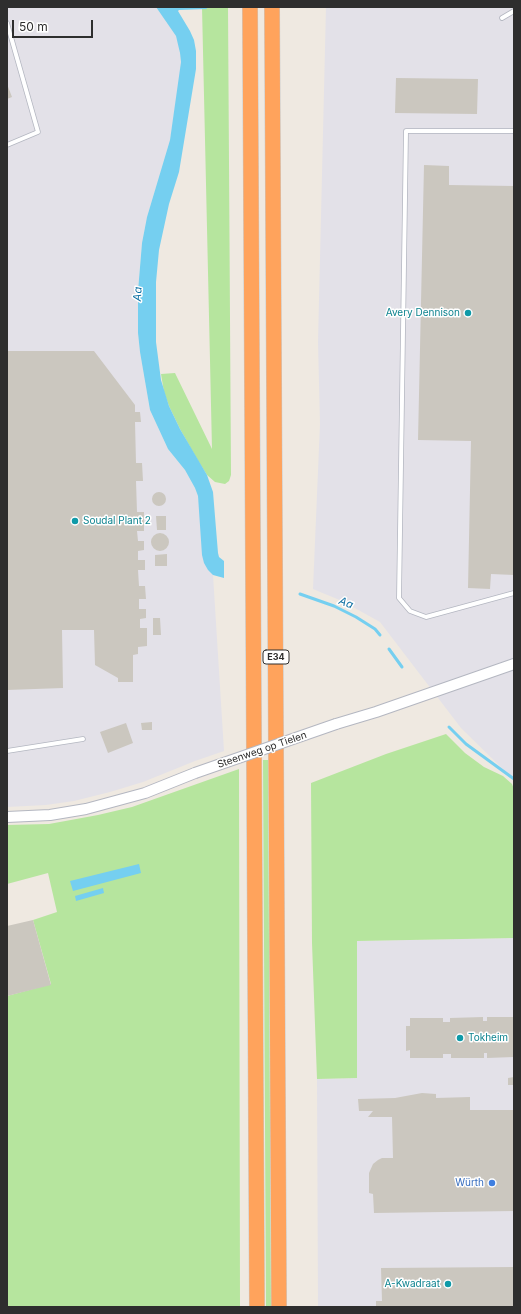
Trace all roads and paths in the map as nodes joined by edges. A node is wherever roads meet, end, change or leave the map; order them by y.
1 (250, 7) edge
2 (272, 7) edge
3 (514, 11) edge
4 (502, 18) dead end
5 (7, 23) edge
6 (514, 131) edge
7 (7, 145) edge
8 (514, 593) edge
9 (514, 664) edge
10 (83, 739) dead end
11 (7, 751) edge
12 (7, 817) edge
13 (257, 1307) edge
14 (279, 1307) edge

1 - 13 highway, E34
2 - 14 highway, E34
3 - 4 lane
5 - 7 lane
6 - 8 lane
9 - 12 street, Steenweg op Tielen, bridge
10 - 11 lane

